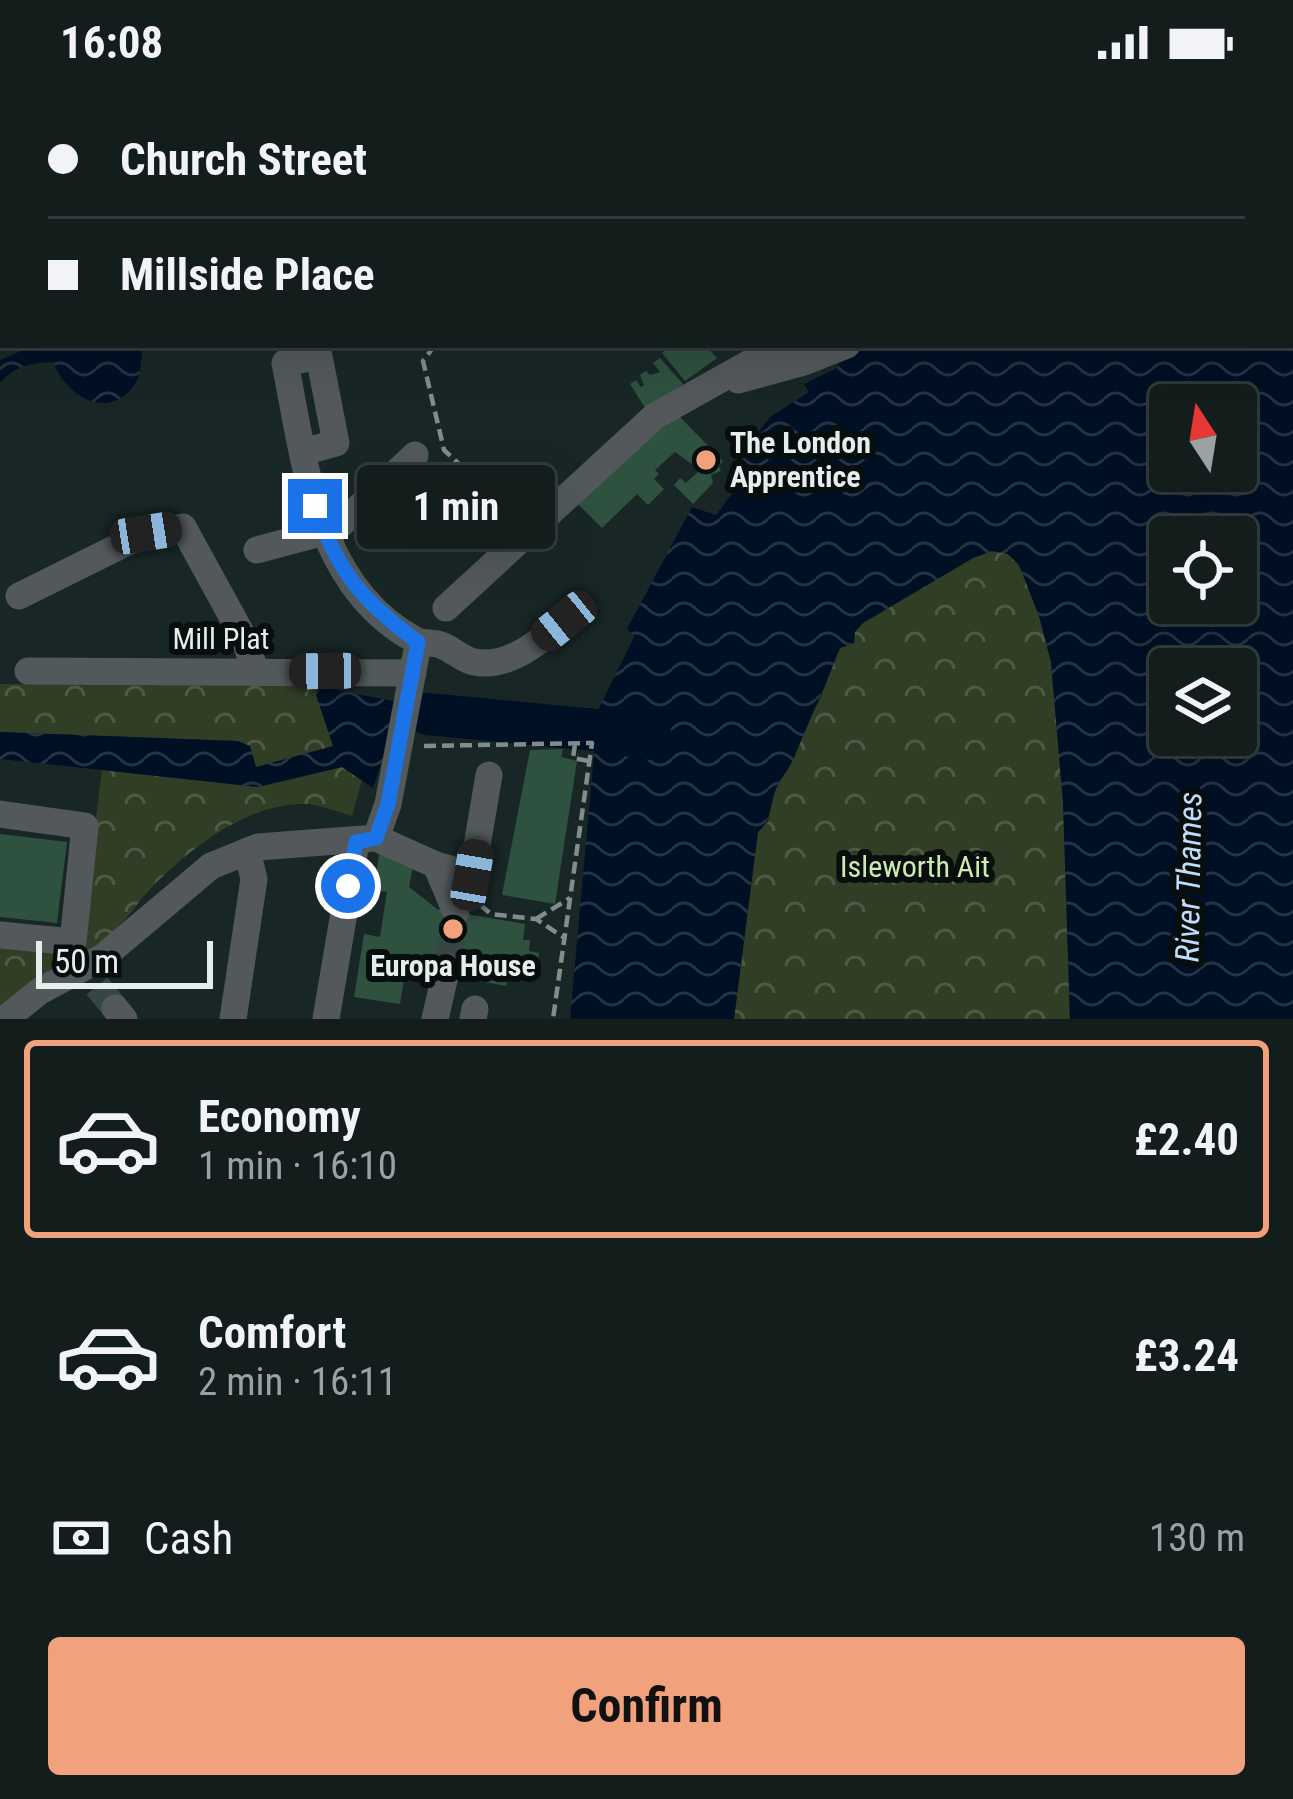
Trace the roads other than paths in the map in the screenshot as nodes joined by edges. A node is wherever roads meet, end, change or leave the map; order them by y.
1 (777, 348) edge
2 (840, 348) edge
3 (721, 380) junction
4 (303, 452) dead end
5 (415, 455) dead end
6 (325, 535) junction
7 (257, 550) dead end
8 (19, 596) dead end
9 (564, 621) dead end
10 (434, 624) junction
11 (28, 671) dead end
12 (256, 673) junction
13 (412, 684) junction
14 (489, 776) dead end
15 (0, 814) edge
16 (366, 840) junction
17 (247, 850) junction
18 (436, 865) junction
19 (467, 907) road end
20 (0, 935) edge
21 (446, 967) tunnel mouth
22 (105, 995) edge
23 (5, 1019) edge
24 (233, 1019) edge
25 (326, 1019) edge
26 (435, 1019) edge

1 - 3 street
2 - 3 street
3 - 10 street
4 - 6 street
5 - 6 street
6 - 7 street
6 - 10 street
8 - 12 street
9 - 10 street
10 - 13 street
11 - 12 street, Mill Plat
12 - 13 street, Mill Plat
13 - 16 street
14 - 18 street
15 - 20 street
16 - 17 street
16 - 18 street
16 - 25 street
17 - 22 street
17 - 24 street
18 - 19 street
21 - 26 street
22 - 23 street

